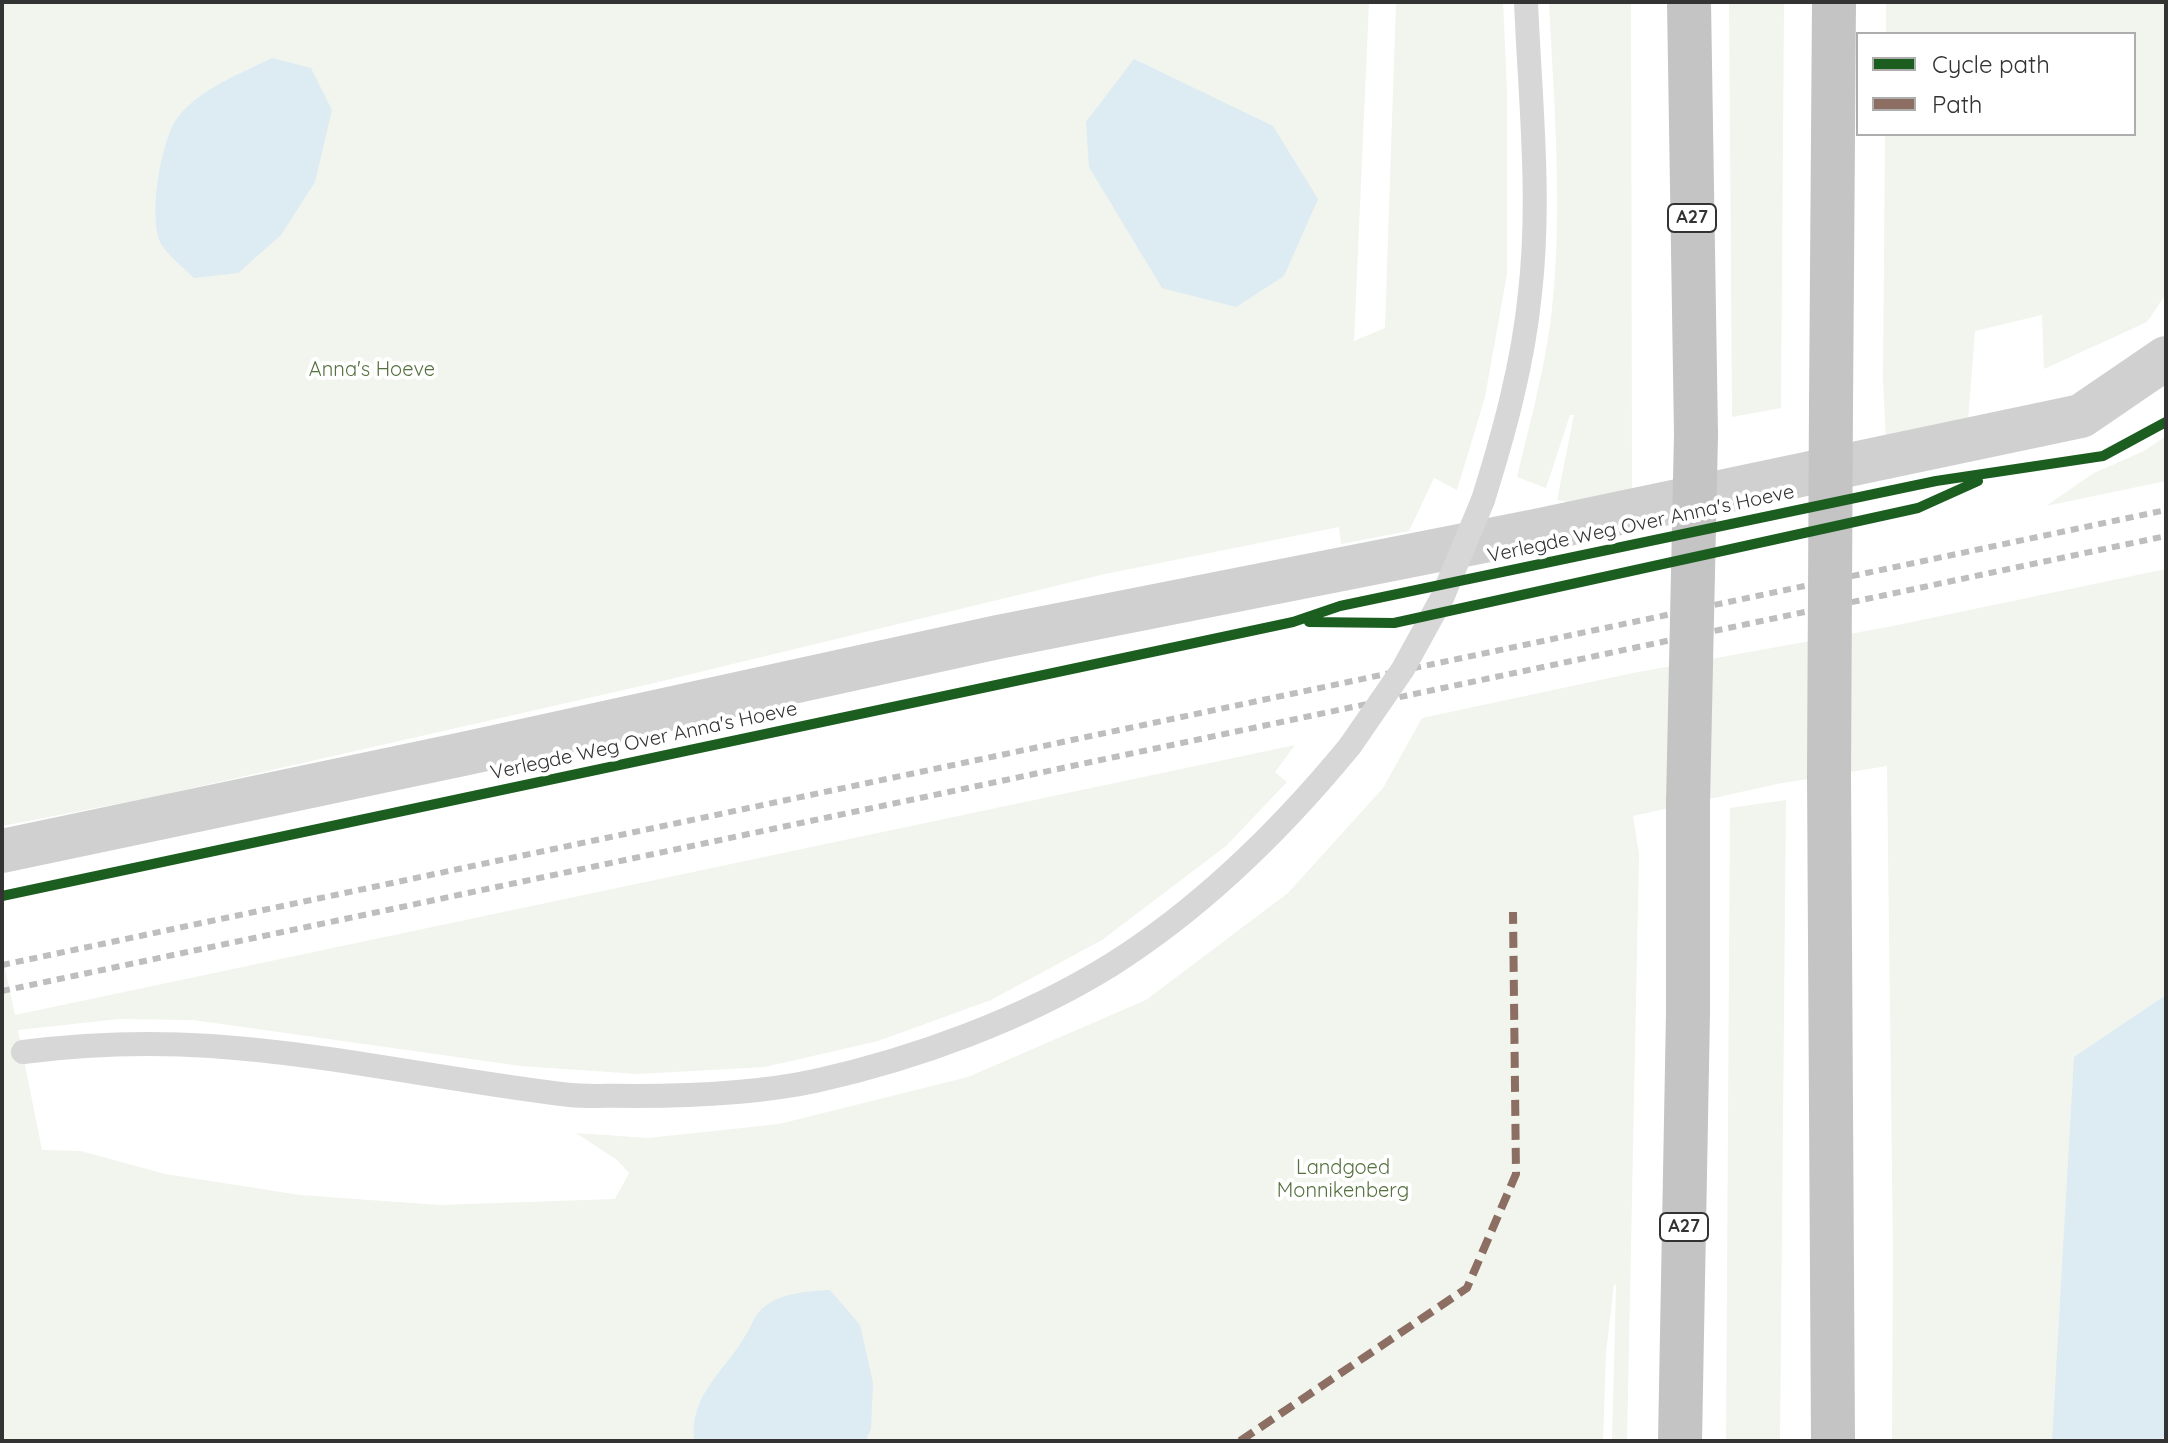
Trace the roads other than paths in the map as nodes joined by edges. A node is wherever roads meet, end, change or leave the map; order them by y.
1 (1526, 2) edge
2 (1689, 2) edge
3 (1834, 2) edge
4 (2166, 358) edge
5 (2, 851) edge
6 (23, 1052) dead end
7 (1680, 1441) edge
8 (1833, 1441) edge

1 - 6 lane, bridge
2 - 7 highway, A27, bridge
3 - 8 highway, bridge
4 - 5 main road, Verlegde Weg Over Anna's Hoeve

